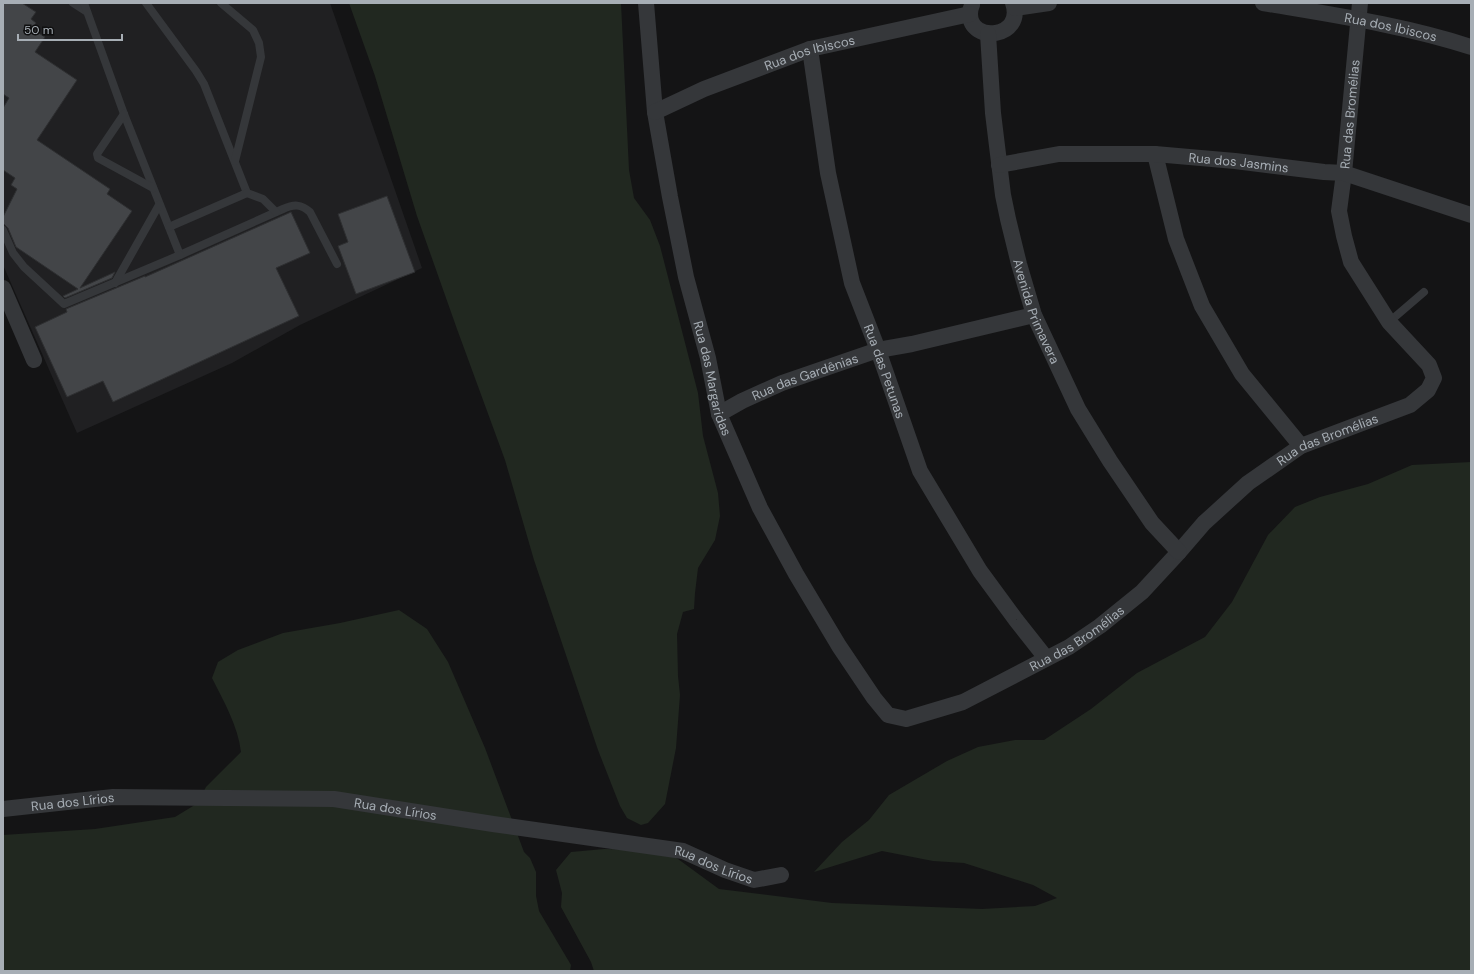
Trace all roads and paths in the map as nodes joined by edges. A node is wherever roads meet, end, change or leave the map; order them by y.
1 (73, 3) edge
2 (84, 3) edge
3 (146, 3) edge
4 (221, 3) edge
5 (646, 3) edge
6 (1049, 3) edge
7 (1263, 3) edge
8 (1014, 6) edge
9 (971, 8) edge
10 (1359, 11) edge
11 (87, 12) junction
12 (988, 34) junction
13 (1471, 47) edge
14 (810, 49) junction
15 (655, 112) junction
16 (124, 114) junction
17 (1155, 154) junction
18 (235, 161) junction
19 (999, 165) junction
20 (1344, 173) junction
21 (153, 188) junction
22 (247, 193) junction
23 (159, 204) junction
24 (276, 212) junction
25 (1471, 215) edge
26 (169, 227) junction
27 (3, 230) edge
28 (180, 255) junction
29 (338, 264) dead end
30 (115, 283) junction
31 (3, 288) edge
32 (1424, 292) dead end
33 (1034, 315) junction
34 (1389, 322) junction
35 (878, 350) junction
36 (34, 360) dead end
37 (719, 414) junction
38 (1302, 446) junction
39 (1179, 552) junction
40 (1046, 658) junction
41 (888, 715) joint
42 (3, 810) edge
43 (781, 874) dead end

1 - 11 lane
2 - 11 lane
3 - 18 lane
4 - 18 lane
5 - 15 street, Rua das Margaridas
6 - 8 street
7 - 10 street, Rua dos Ibiscos
8 - 12 street
9 - 12 street
9 - 14 street, Rua dos Ibiscos
10 - 13 street, Rua dos Ibiscos
10 - 20 street, Rua das Bromélias
11 - 16 lane
12 - 19 street, Avenida Primavera
14 - 15 street, Rua dos Ibiscos
14 - 35 street, Rua das Petunas
15 - 37 street, Rua das Margaridas
16 - 21 lane
16 - 21 lane
17 - 19 street, Rua dos Jasmins
17 - 20 street, Rua dos Jasmins
17 - 38 street
18 - 22 lane
19 - 33 street, Avenida Primavera
20 - 25 street, Rua dos Jasmins
20 - 34 street, Rua das Bromélias
21 - 23 lane
22 - 24 lane
22 - 26 lane
23 - 26 lane
23 - 30 lane
24 - 28 lane
24 - 29 lane
26 - 28 lane
27 - 30 lane
28 - 30 lane
31 - 36 street
32 - 34 lane
33 - 35 street, Rua das Gardênias
33 - 39 street, Avenida Primavera
34 - 38 street, Rua das Bromélias
35 - 37 street, Rua das Gardênias
35 - 40 street, Rua das Petunas
37 - 41 street, Rua das Margaridas
38 - 39 street, Rua das Bromélias
39 - 40 street, Rua das Bromélias
40 - 41 street, Rua das Bromélias
42 - 43 street, Rua dos Lírios

